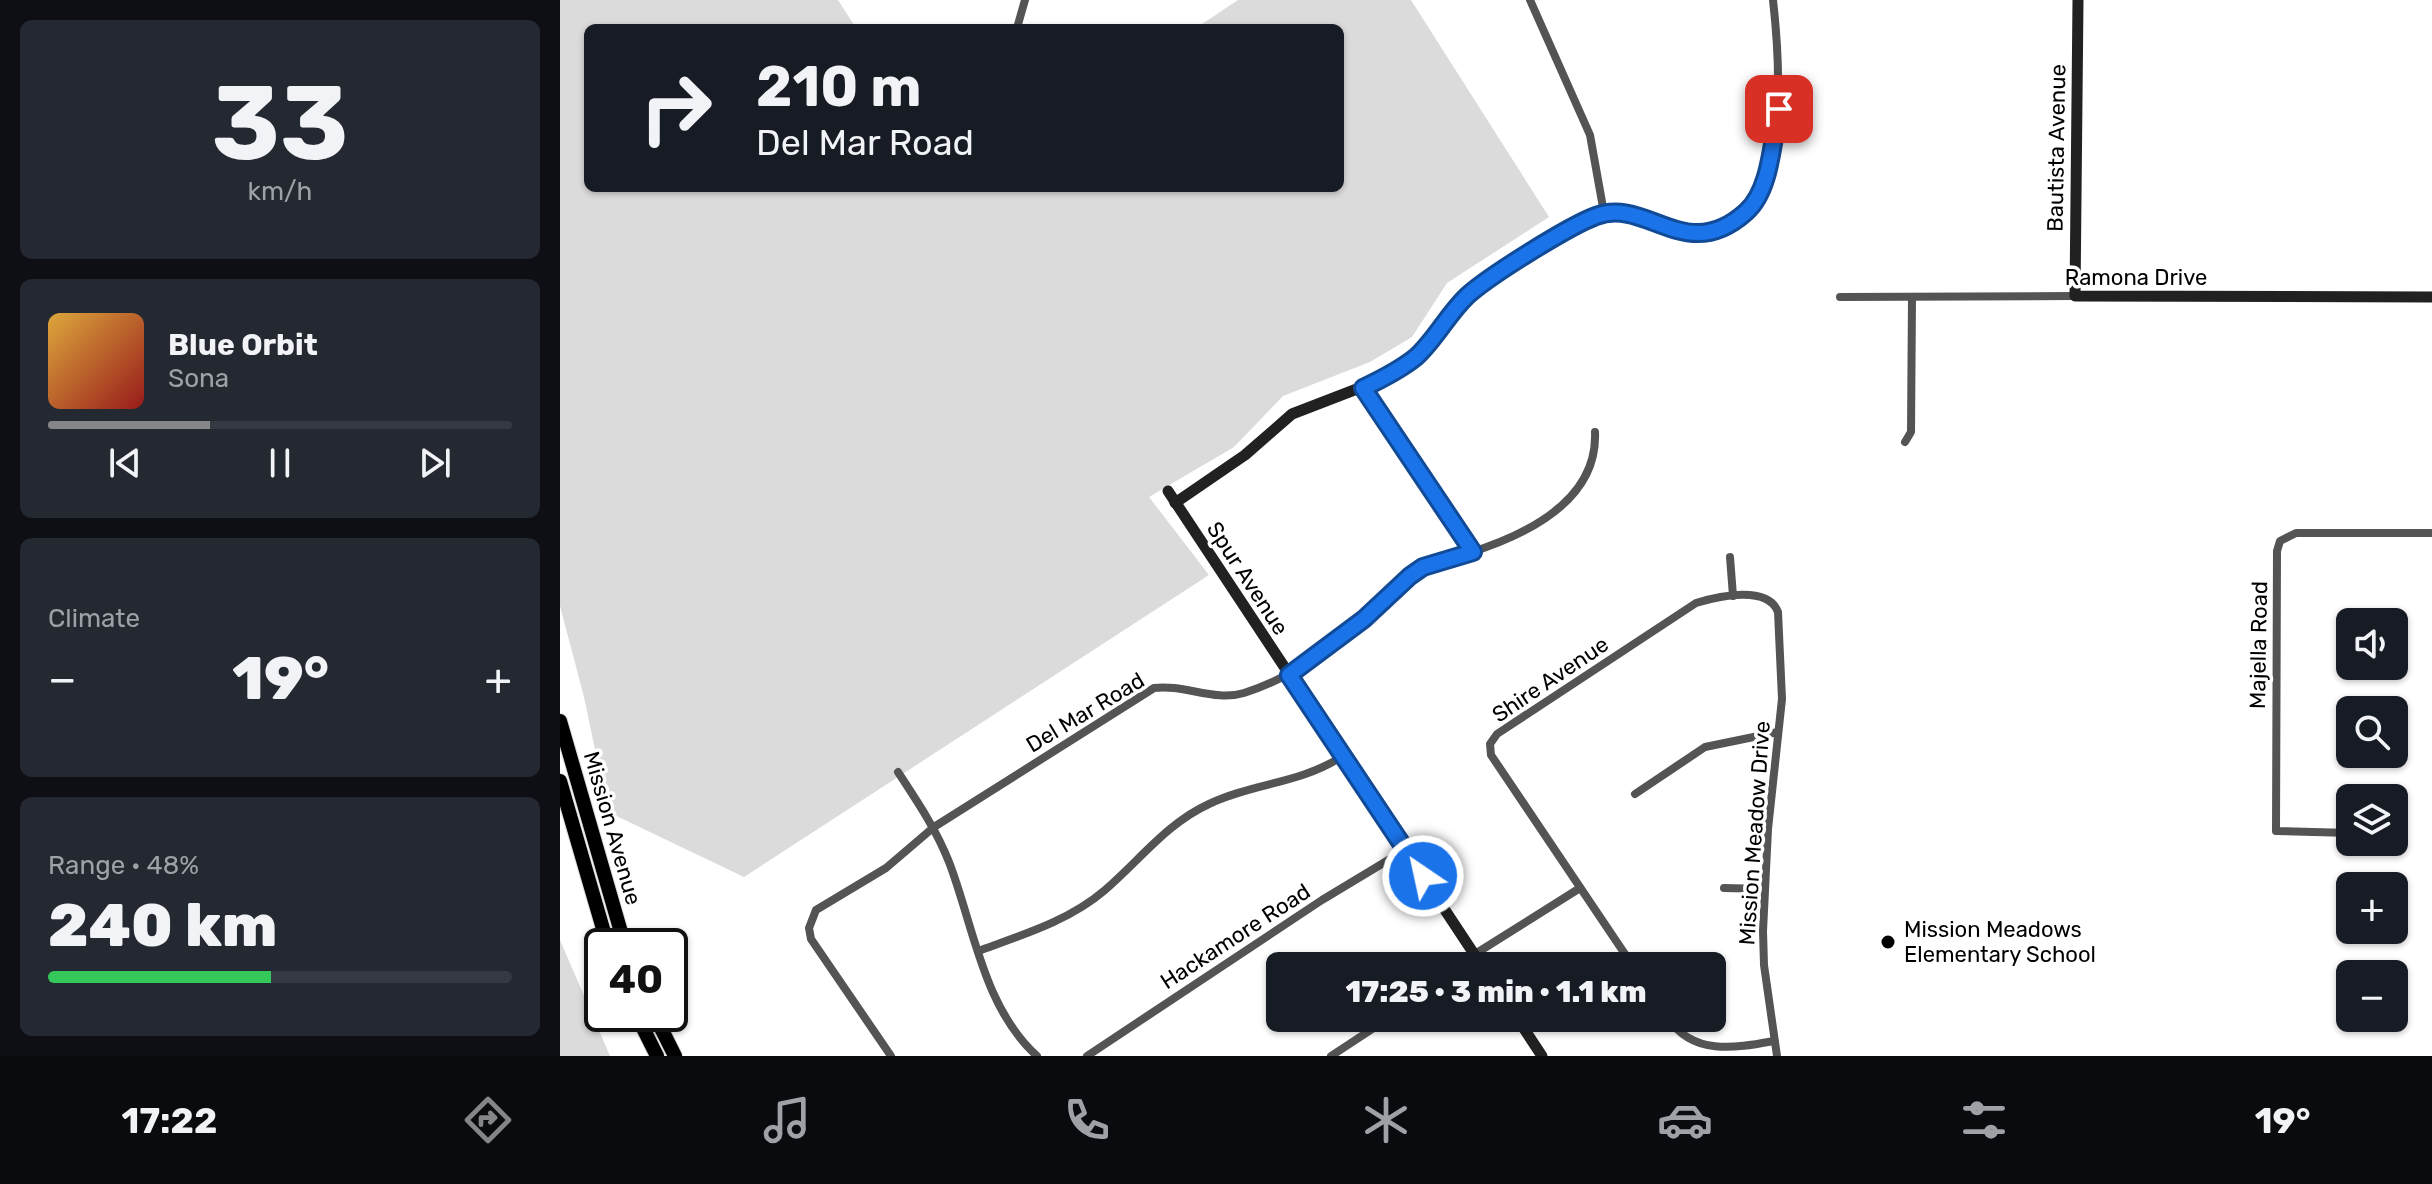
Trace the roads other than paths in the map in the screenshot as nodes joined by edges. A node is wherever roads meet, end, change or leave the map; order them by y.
1 (1025, 0) edge
2 (1530, 0) edge
3 (1773, 0) edge
4 (2078, 0) edge
5 (1018, 24) edge
6 (1604, 213) junction
7 (2075, 296) junction
8 (1840, 297) dead end
9 (1912, 297) junction
10 (2432, 297) edge
11 (1363, 388) junction
12 (1595, 432) dead end
13 (1905, 442) dead end
14 (1168, 491) dead end
15 (1175, 503) junction
16 (2432, 533) edge
17 (1473, 552) junction
18 (1730, 557) dead end
19 (1733, 596) junction
20 (1778, 612) joint
21 (1289, 675) junction
22 (560, 721) edge
23 (1778, 732) junction
24 (1341, 757) junction
25 (898, 772) dead end
26 (560, 781) edge
27 (1635, 794) dead end
28 (934, 827) junction
29 (2336, 833) edge
30 (1405, 850) junction
31 (1580, 888) junction
32 (1724, 888) dead end
33 (1765, 889) junction
34 (603, 928) edge
35 (620, 928) edge
36 (978, 951) junction
37 (1470, 952) edge
38 (1490, 952) edge
39 (1623, 952) edge
40 (645, 1032) edge
41 (663, 1032) edge
42 (1368, 1032) edge
43 (1526, 1032) edge
44 (1680, 1032) edge
45 (1774, 1041) junction
46 (657, 1056) edge
47 (675, 1056) edge
48 (891, 1056) edge
49 (1037, 1056) edge
50 (1087, 1056) edge
51 (1331, 1056) edge
52 (1542, 1056) edge
53 (1777, 1056) edge

1 - 5 street
2 - 6 street
3 - 6 street
4 - 7 street, Bautista Avenue
6 - 11 street
7 - 9 street, Ramona Drive
7 - 10 street, Ramona Drive
8 - 9 street, Ramona Drive
9 - 13 street
11 - 15 street
11 - 17 street
12 - 17 street, Del Mar Road
14 - 15 street, Spur Avenue
15 - 21 street, Spur Avenue
16 - 29 street, Majella Road
17 - 21 street, Del Mar Road
18 - 19 street
19 - 20 street, Shire Avenue
19 - 31 street, Shire Avenue
20 - 23 street, Mission Meadow Drive
21 - 24 street, Spur Avenue
21 - 28 street, Del Mar Road
22 - 35 highway, Mission Avenue
23 - 27 street
23 - 33 street, Mission Meadow Drive
24 - 30 street, Spur Avenue
24 - 36 street
25 - 28 street
26 - 34 highway, Mission Avenue
28 - 36 street
28 - 48 street, Del Mar Road
30 - 37 street, Spur Avenue
30 - 50 street, Hackamore Road
31 - 38 street
31 - 39 street, Shire Avenue
32 - 33 street
33 - 45 street, Mission Meadow Drive
36 - 49 street
40 - 46 highway
41 - 47 highway
42 - 51 street
43 - 52 street
44 - 45 street
45 - 53 street, Mission Meadow Drive

